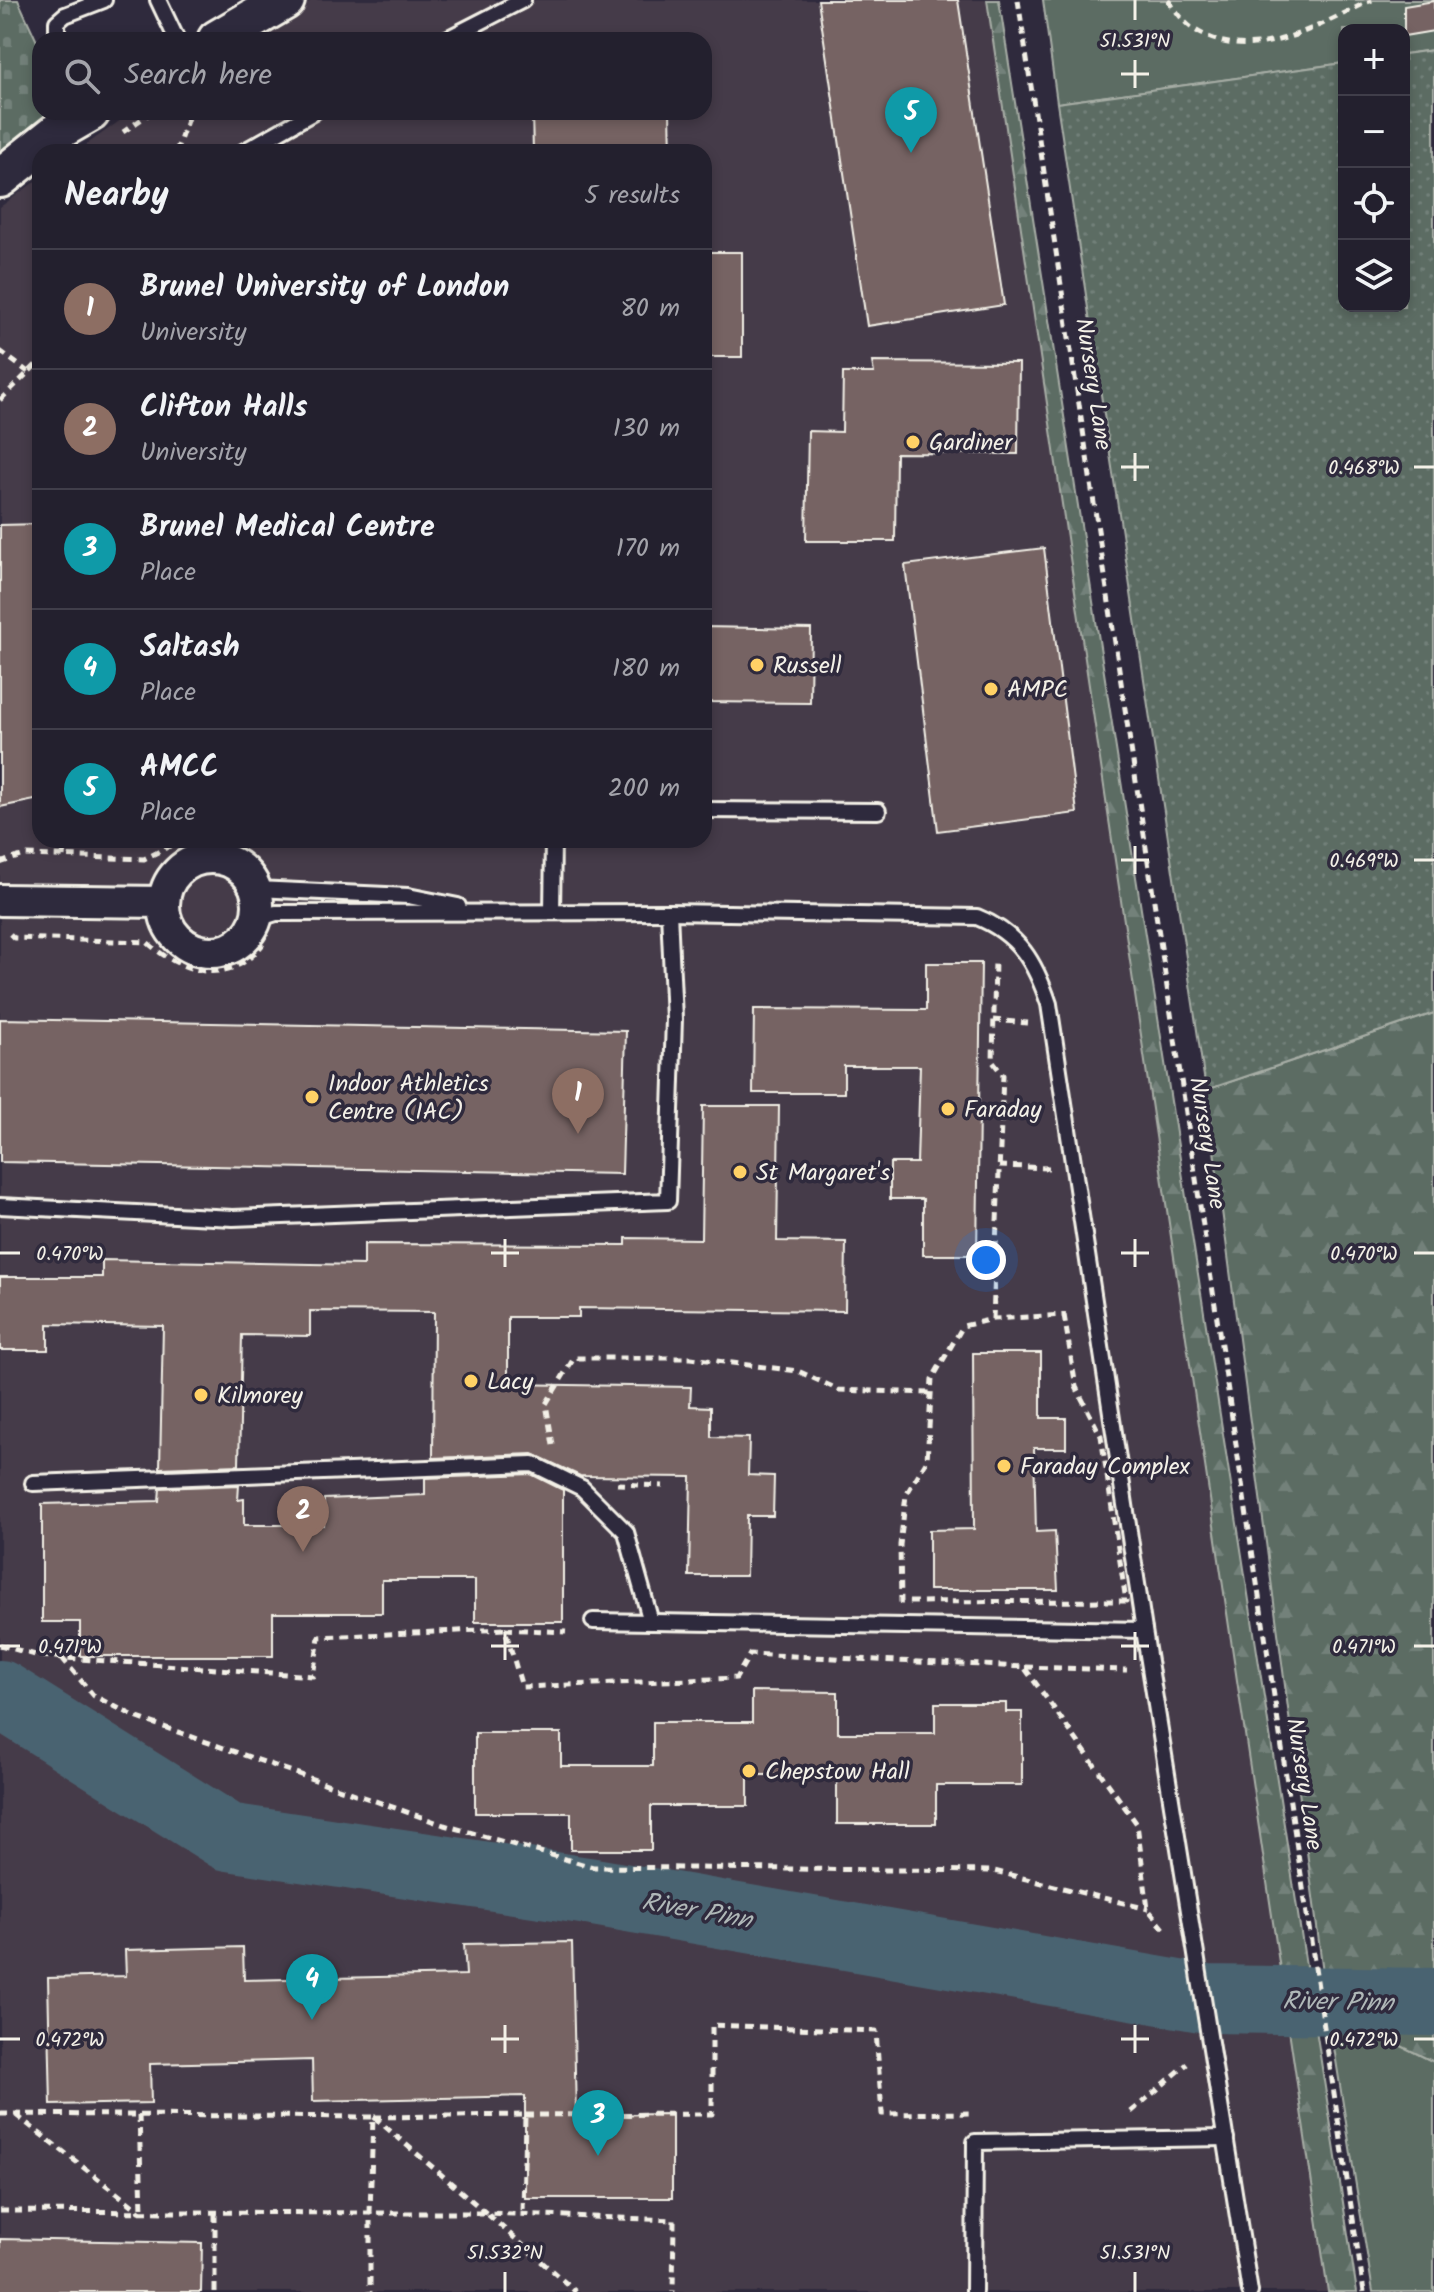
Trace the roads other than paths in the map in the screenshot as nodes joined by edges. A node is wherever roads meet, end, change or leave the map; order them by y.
1 (104, 0) edge
2 (158, 0) edge
3 (285, 0) edge
4 (523, 0) edge
5 (57, 32) edge
6 (173, 32) edge
7 (231, 32) edge
8 (461, 32) edge
9 (76, 120) edge
10 (300, 120) edge
11 (43, 144) edge
12 (257, 144) edge
13 (32, 152) edge
14 (0, 178) edge
15 (712, 810) edge
16 (878, 811) dead end
17 (553, 848) edge
18 (214, 849) edge
19 (0, 900) edge
20 (164, 902) junction
21 (256, 904) junction
22 (486, 912) junction
23 (552, 912) junction
24 (669, 912) junction
25 (0, 1206) edge
26 (33, 1483) dead end
27 (593, 1621) dead end
28 (651, 1622) junction
29 (1144, 1630) junction
30 (1226, 2138) junction
31 (974, 2292) edge
32 (1250, 2292) edge

1 - 5 lane
2 - 6 lane
3 - 7 street
4 - 8 lane
9 - 11 street
10 - 12 lane
13 - 14 street
15 - 16 lane
17 - 23 lane
18 - 20 street
18 - 21 street
19 - 20 street
20 - 21 street
21 - 22 lane
21 - 22 lane
22 - 23 lane
23 - 24 lane
24 - 25 lane
24 - 29 lane
26 - 28 lane
27 - 28 lane
28 - 29 lane
29 - 30 lane
30 - 31 lane
30 - 32 lane

